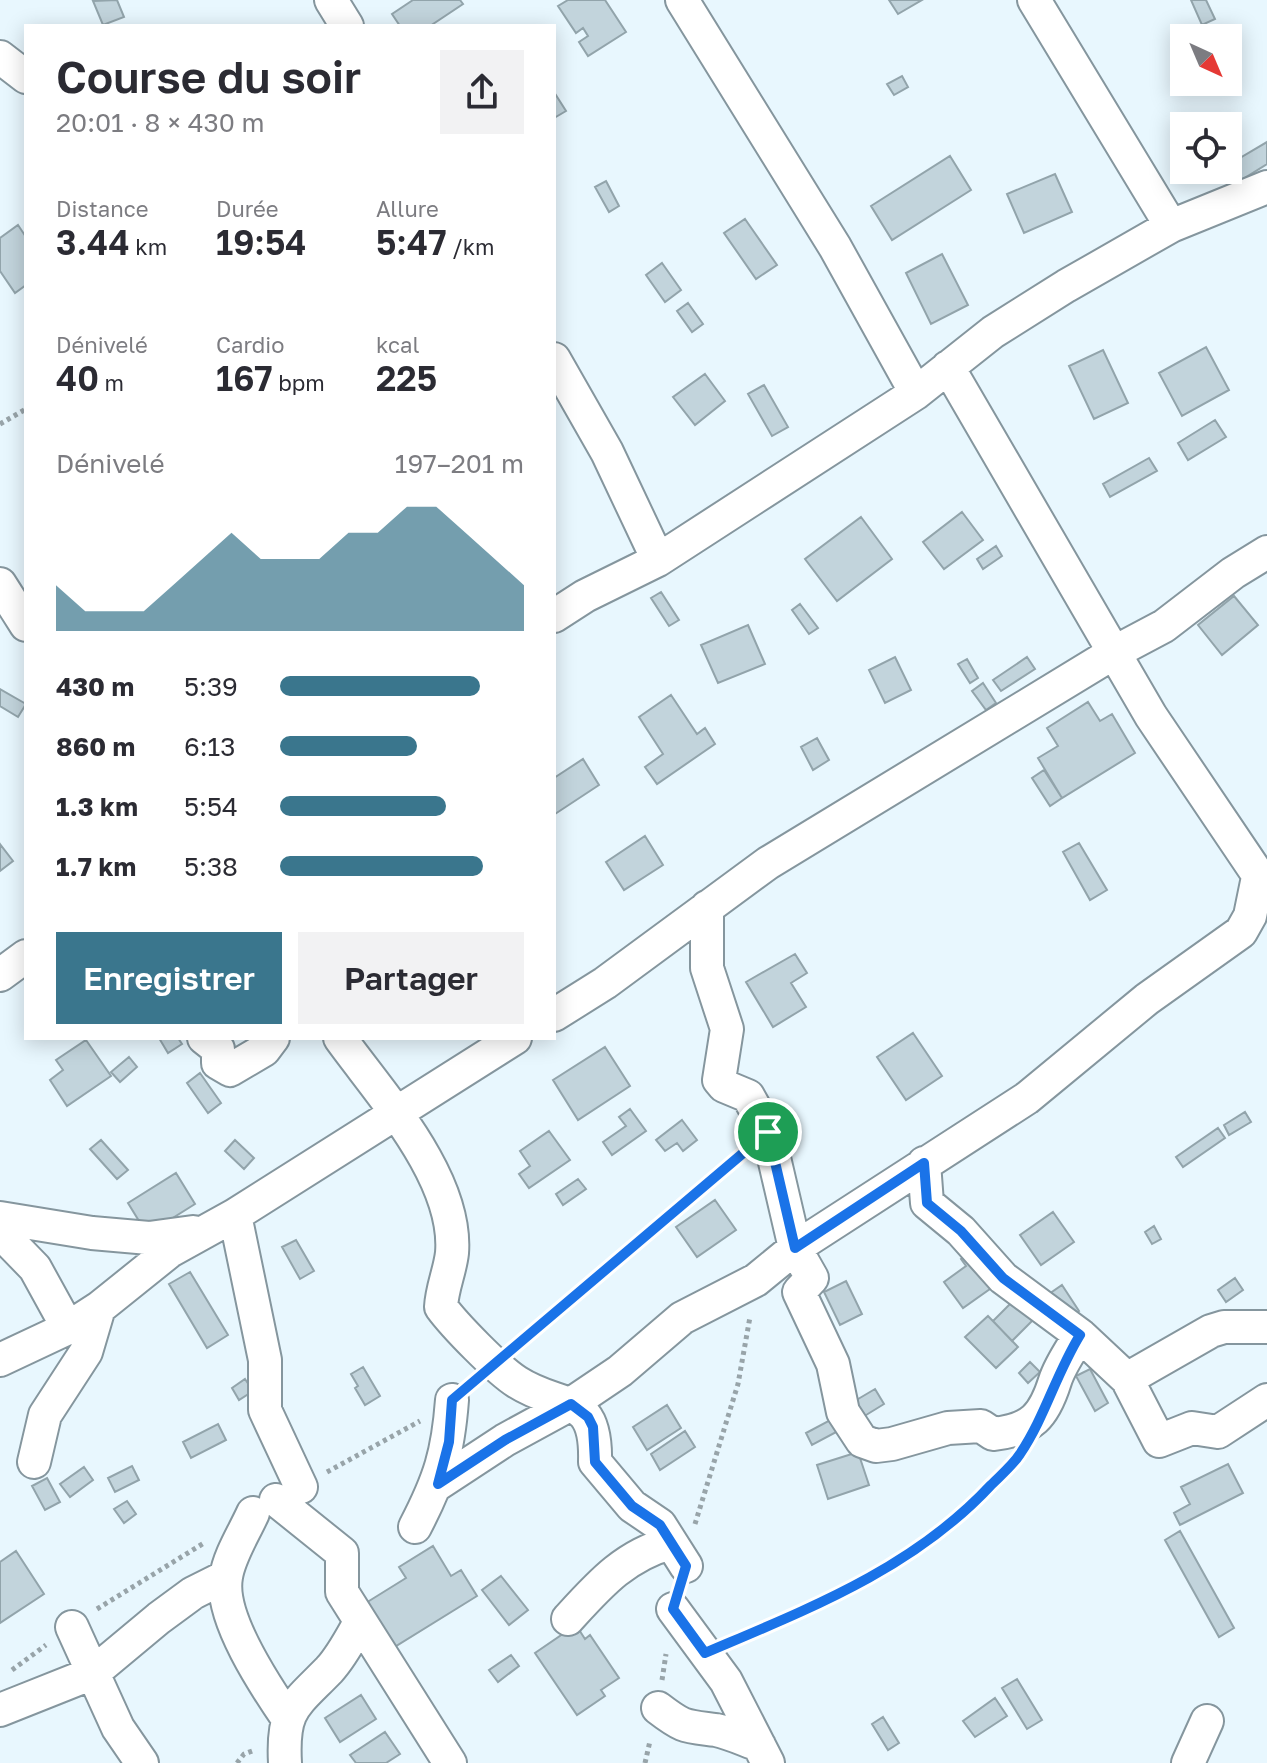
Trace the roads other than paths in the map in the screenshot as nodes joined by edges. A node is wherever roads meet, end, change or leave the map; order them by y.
1 (331, 0) edge
2 (682, 0) edge
3 (1034, 0) edge
4 (346, 24) edge
5 (0, 57) edge
6 (24, 75) edge
7 (1267, 187) edge
8 (1171, 226) junction
9 (556, 363) edge
10 (948, 367) junction
11 (916, 393) junction
12 (1267, 552) edge
13 (658, 560) junction
14 (0, 584) edge
15 (556, 615) edge
16 (24, 622) edge
17 (1115, 652) junction
18 (1263, 882) edge
19 (707, 907) junction
20 (24, 957) edge
21 (0, 975) edge
22 (556, 1014) edge
23 (207, 1040) edge
24 (272, 1040) edge
25 (342, 1040) edge
26 (512, 1040) edge
27 (395, 1111) junction
28 (924, 1163) junction
29 (0, 1218) edge
30 (221, 1223) junction
31 (0, 1232) edge
32 (795, 1248) junction
33 (99, 1308) junction
34 (1267, 1327) edge
35 (68, 1328) junction
36 (1080, 1335) junction
37 (0, 1360) edge
38 (1127, 1379) junction
39 (452, 1400) road end
40 (1267, 1400) edge
41 (571, 1404) junction
42 (34, 1462) dead end
43 (438, 1484) junction
44 (276, 1500) junction
45 (415, 1527) dead end
46 (225, 1577) junction
47 (673, 1609) road end
48 (568, 1619) dead end
49 (360, 1622) junction
50 (72, 1627) road end
51 (93, 1673) junction
52 (658, 1708) road end
53 (0, 1710) edge
54 (288, 1719) junction
55 (1207, 1721) dead end
56 (764, 1754) edge
57 (142, 1763) edge
58 (285, 1763) edge
59 (450, 1763) edge
60 (1188, 1763) edge

1 - 4 street
2 - 11 street
3 - 8 street
5 - 6 street
7 - 8 street
8 - 10 street
9 - 13 street
10 - 11 street
10 - 17 street
11 - 13 street
12 - 17 street
13 - 15 street
14 - 16 street
17 - 18 street
17 - 19 street
18 - 28 street
19 - 22 street
19 - 32 street
20 - 21 street
23 - 24 street
25 - 27 street
26 - 27 street
27 - 30 street
27 - 41 street
28 - 32 street
28 - 36 street
29 - 30 street
30 - 33 street
30 - 44 street
31 - 35 street
32 - 36 street
32 - 41 street
33 - 35 street
33 - 42 street
34 - 38 street
35 - 37 street
36 - 38 street
38 - 40 street
39 - 43 street
41 - 43 street
41 - 48 street
43 - 45 street
44 - 46 street
44 - 49 street
46 - 51 street
46 - 54 street
47 - 56 street
49 - 54 street
49 - 59 street
50 - 51 street
51 - 53 street
51 - 57 street
52 - 56 street
54 - 58 street
55 - 60 street

